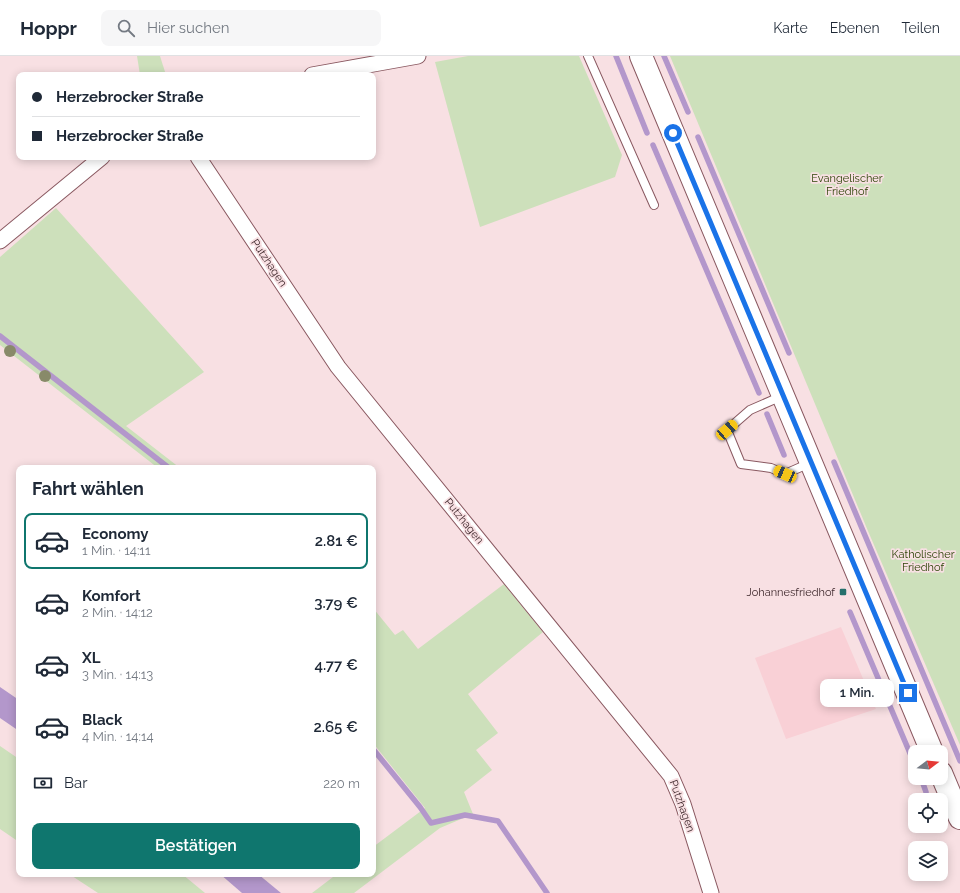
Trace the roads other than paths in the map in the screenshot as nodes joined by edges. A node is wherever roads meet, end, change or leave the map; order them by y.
1 (418, 56) edge
2 (588, 56) edge
3 (641, 56) edge
4 (329, 72) edge
5 (98, 160) edge
6 (200, 160) edge
7 (654, 205) dead end
8 (0, 241) edge
9 (783, 396) junction
10 (811, 463) junction
11 (929, 745) edge
12 (946, 785) edge
13 (960, 818) edge
14 (711, 893) edge

1 - 4 street
2 - 7 lane
3 - 9 main road
5 - 8 street
6 - 14 street, Putzhagen
9 - 10 main road
9 - 10 lane
10 - 11 main road
12 - 13 main road

